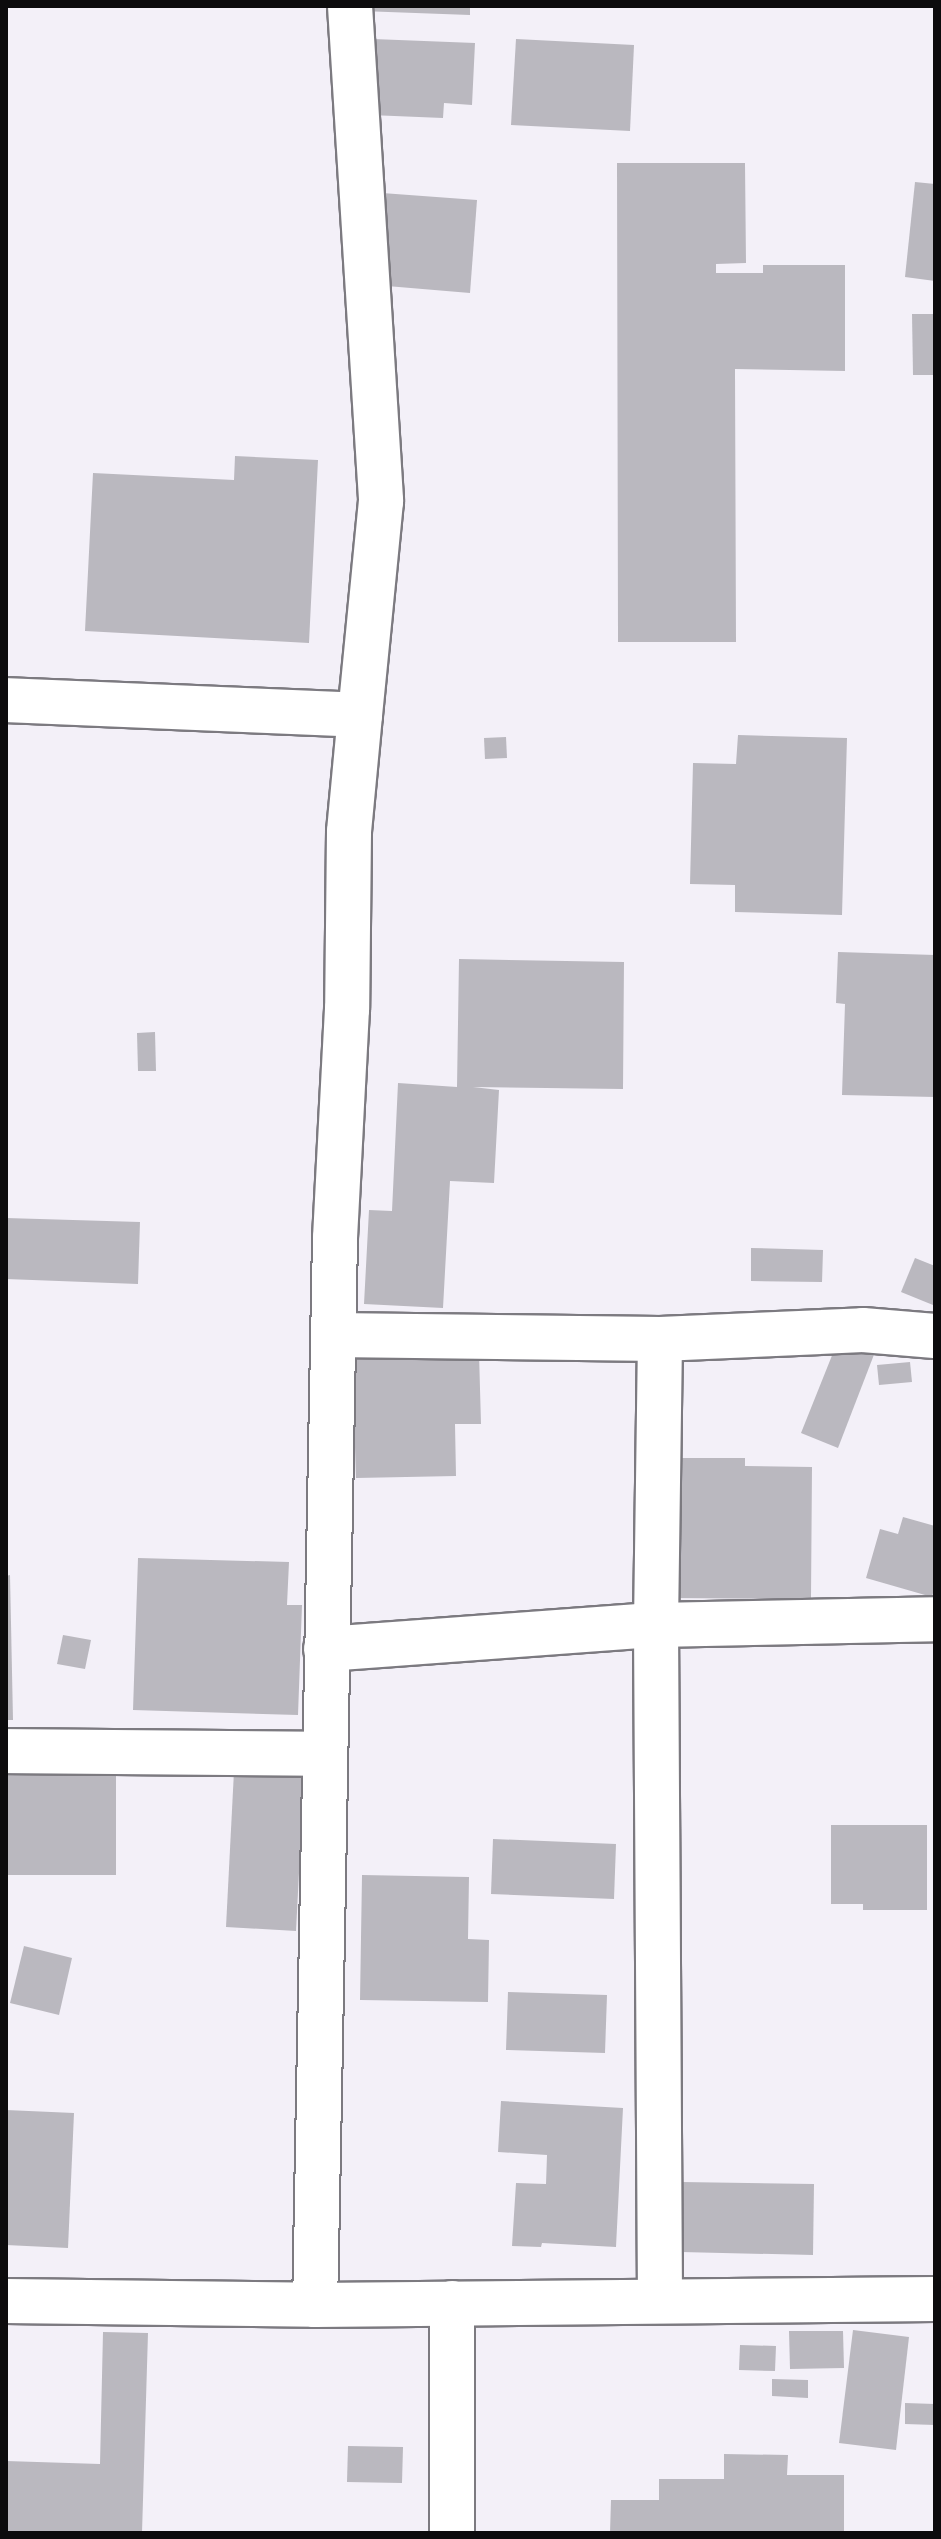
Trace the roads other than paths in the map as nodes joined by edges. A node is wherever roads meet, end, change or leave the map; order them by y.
1 (350, 6) edge
2 (6, 700) edge
3 (360, 715) junction
4 (333, 1335) junction
5 (935, 1336) edge
6 (660, 1339) junction
7 (935, 1619) edge
8 (656, 1625) junction
9 (326, 1649) junction
10 (6, 1751) edge
11 (323, 1754) junction
12 (935, 2299) edge
13 (660, 2300) junction
14 (6, 2301) edge
15 (452, 2303) junction
16 (315, 2305) junction
17 (452, 2533) edge

1 - 3 street
2 - 3 street
3 - 4 street
4 - 6 street
4 - 9 street
5 - 6 street
6 - 8 street
7 - 8 street
8 - 9 street
8 - 13 street
9 - 11 street
10 - 11 street
11 - 16 street
12 - 13 street
13 - 15 street
14 - 16 street
15 - 16 street
15 - 17 street

